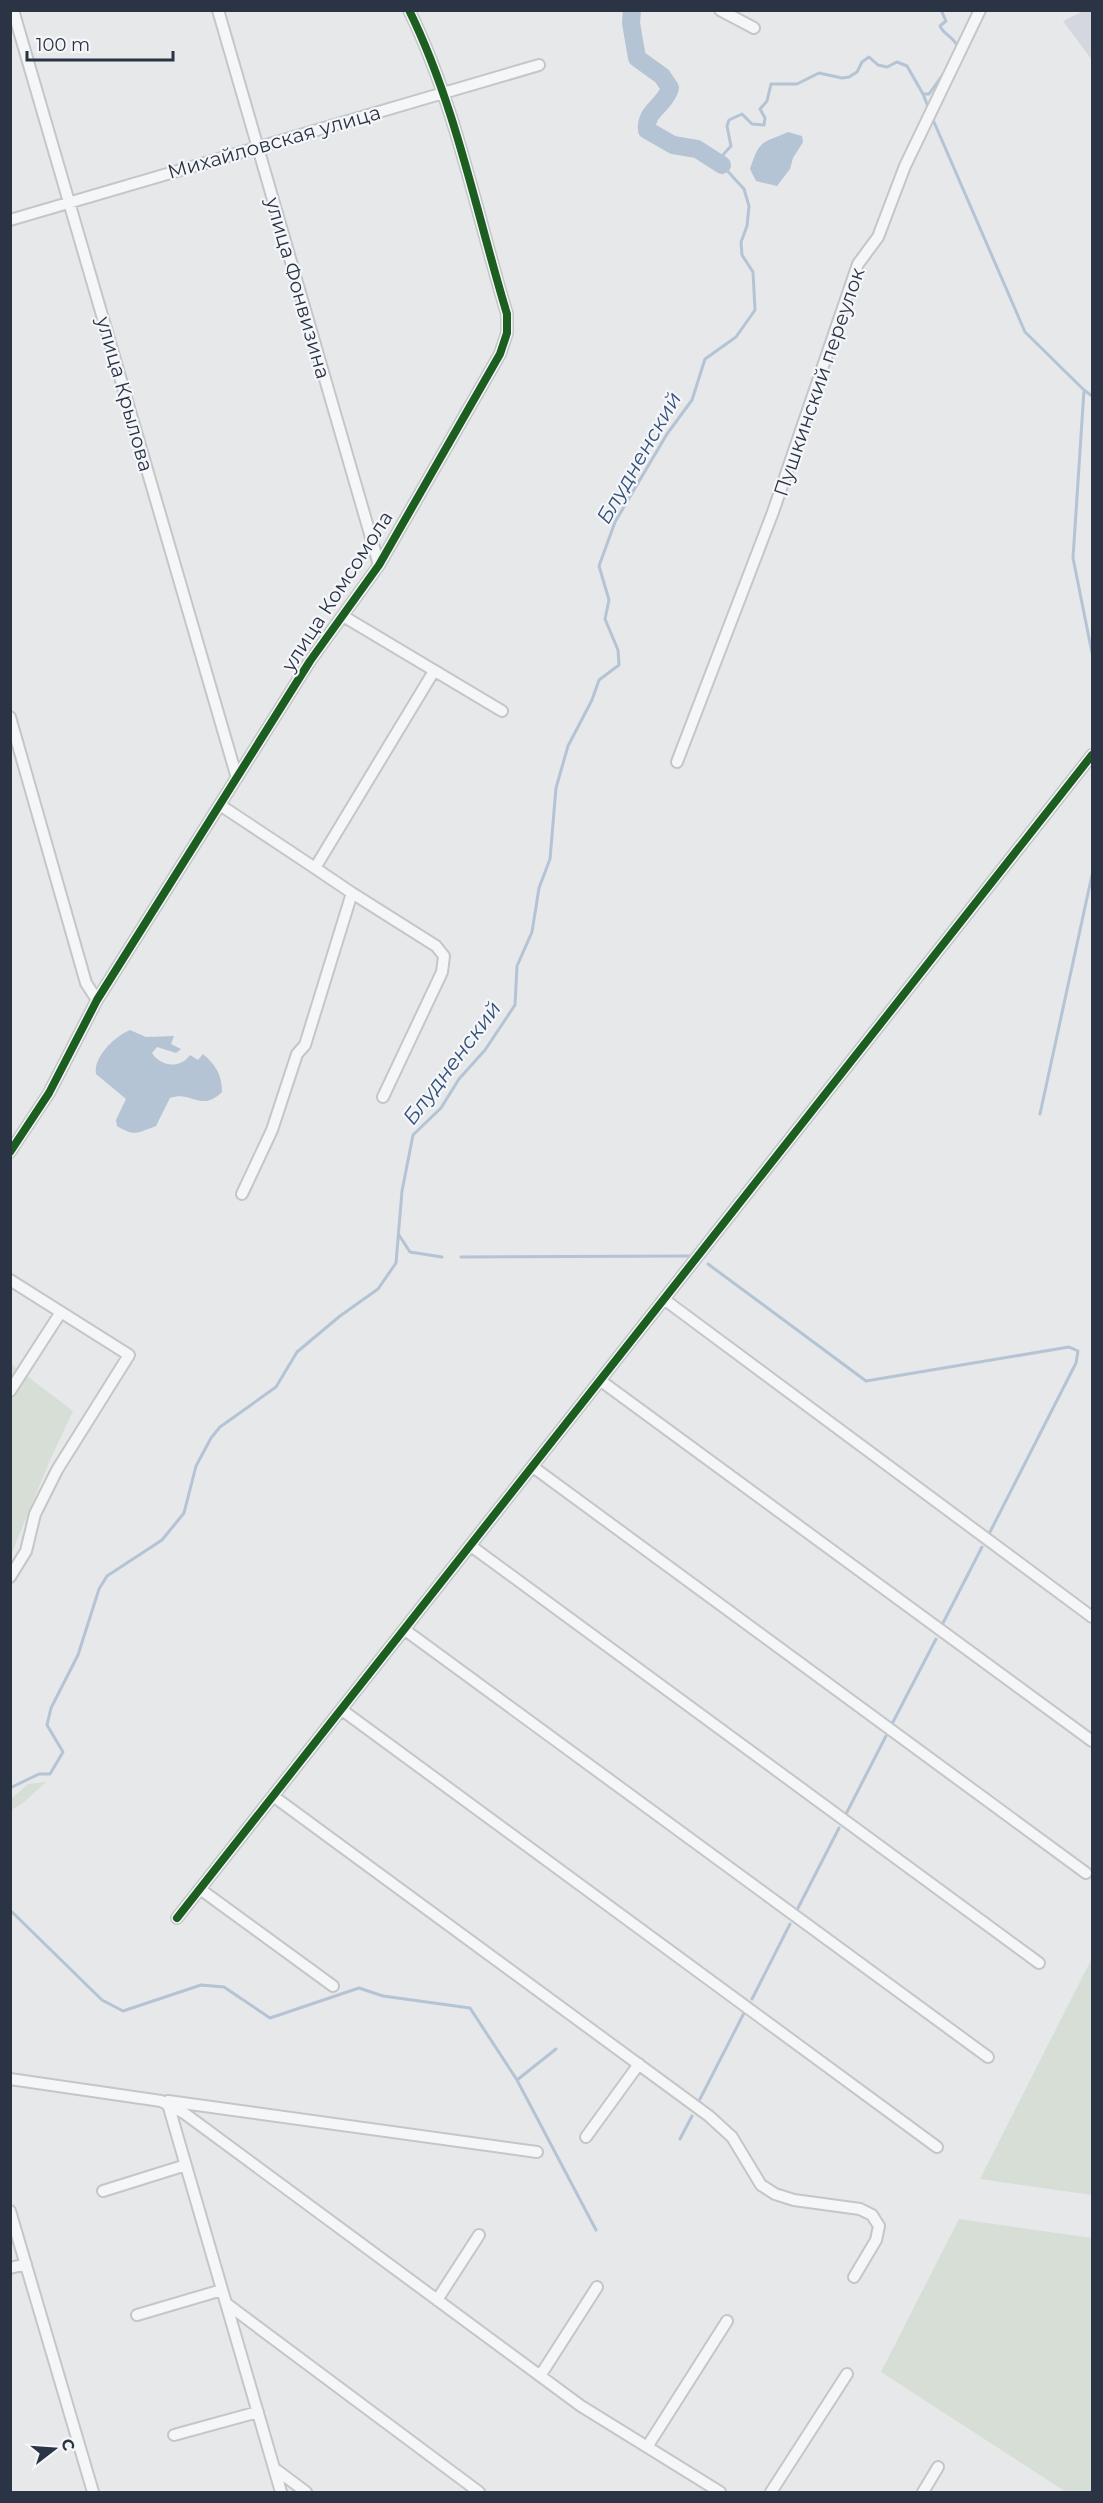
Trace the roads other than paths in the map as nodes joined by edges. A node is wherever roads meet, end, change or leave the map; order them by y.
1 (13, 10) edge
2 (218, 10) edge
3 (409, 10) edge
4 (720, 10) edge
5 (980, 10) edge
6 (754, 28) dead end
7 (539, 65) dead end
8 (442, 93) junction
9 (257, 147) junction
10 (69, 202) junction
11 (10, 220) edge
12 (379, 565) junction
13 (343, 616) junction
14 (434, 671) junction
15 (502, 711) dead end
16 (10, 717) edge
17 (1092, 755) edge
18 (677, 762) dead end
19 (237, 778) junction
20 (220, 804) junction
21 (315, 868) junction
22 (352, 893) junction
23 (97, 1000) junction
24 (383, 1097) dead end
25 (10, 1152) edge
26 (242, 1194) dead end
27 (10, 1280) edge
28 (664, 1300) junction
29 (61, 1312) junction
30 (601, 1381) junction
31 (10, 1391) edge
32 (533, 1467) junction
33 (471, 1546) junction
34 (10, 1577) edge
35 (1092, 1617) edge
36 (405, 1630) junction
37 (342, 1710) junction
38 (1092, 1741) edge
39 (273, 1796) junction
40 (1086, 1873) dead end
41 (200, 1888) junction
42 (177, 1918) dead end
43 (1039, 1963) dead end
44 (333, 1986) dead end
45 (988, 2057) dead end
46 (639, 2064) junction
47 (10, 2079) edge
48 (165, 2102) junction
49 (586, 2137) dead end
50 (937, 2147) dead end
51 (537, 2152) dead end
52 (186, 2165) junction
53 (103, 2191) dead end
54 (10, 2211) edge
55 (479, 2235) dead end
56 (26, 2264) junction
57 (10, 2268) edge
58 (854, 2277) dead end
59 (597, 2287) dead end
60 (222, 2290) junction
61 (437, 2300) junction
62 (226, 2304) junction
63 (137, 2315) dead end
64 (727, 2321) dead end
65 (847, 2374) dead end
66 (540, 2376) junction
67 (258, 2412) junction
68 (174, 2435) dead end
69 (647, 2447) junction
70 (938, 2467) dead end
71 (274, 2468) junction
72 (93, 2493) edge
73 (281, 2493) edge
74 (306, 2493) edge
75 (479, 2493) edge
76 (720, 2493) edge
77 (771, 2493) edge
78 (923, 2493) edge

1 - 10 street, улица Крылова
2 - 9 street, улица Фонвизина
3 - 8 street, улица Комсомола
4 - 6 street
5 - 18 street, Пушкинский переулок
7 - 8 street, Михайловская улица
8 - 9 street, Михайловская улица
8 - 12 street, улица Комсомола
9 - 10 street, Михайловская улица
9 - 12 street, улица Фонвизина
10 - 11 street, Михайловская улица
10 - 19 street, улица Крылова
12 - 13 street, улица Комсомола
13 - 14 street
13 - 19 street, улица Комсомола
14 - 15 street
14 - 21 street
16 - 23 street
17 - 28 street
19 - 20 street, улица Комсомола
20 - 21 street
20 - 23 street, улица Комсомола
21 - 22 street
22 - 24 street
22 - 26 street
23 - 25 street, улица Комсомола
27 - 29 street
28 - 30 street
28 - 35 street
29 - 31 street
29 - 34 street
30 - 32 street
30 - 38 street
32 - 33 street
32 - 40 street
33 - 36 street
33 - 43 street
36 - 37 street
36 - 45 street
37 - 39 street
37 - 50 street
39 - 41 street
39 - 46 street
41 - 42 street
41 - 44 street
46 - 49 street
46 - 58 street
47 - 48 street
48 - 51 street
48 - 52 street
48 - 61 street
52 - 53 street
52 - 60 street
54 - 56 street
55 - 61 street
56 - 57 street
56 - 72 street
59 - 66 street
60 - 62 street
60 - 63 street
61 - 66 street
62 - 67 street
62 - 75 street
64 - 69 street
65 - 77 street
66 - 69 street
67 - 68 street
67 - 71 street
69 - 76 street
70 - 78 street
71 - 73 street
71 - 74 street

